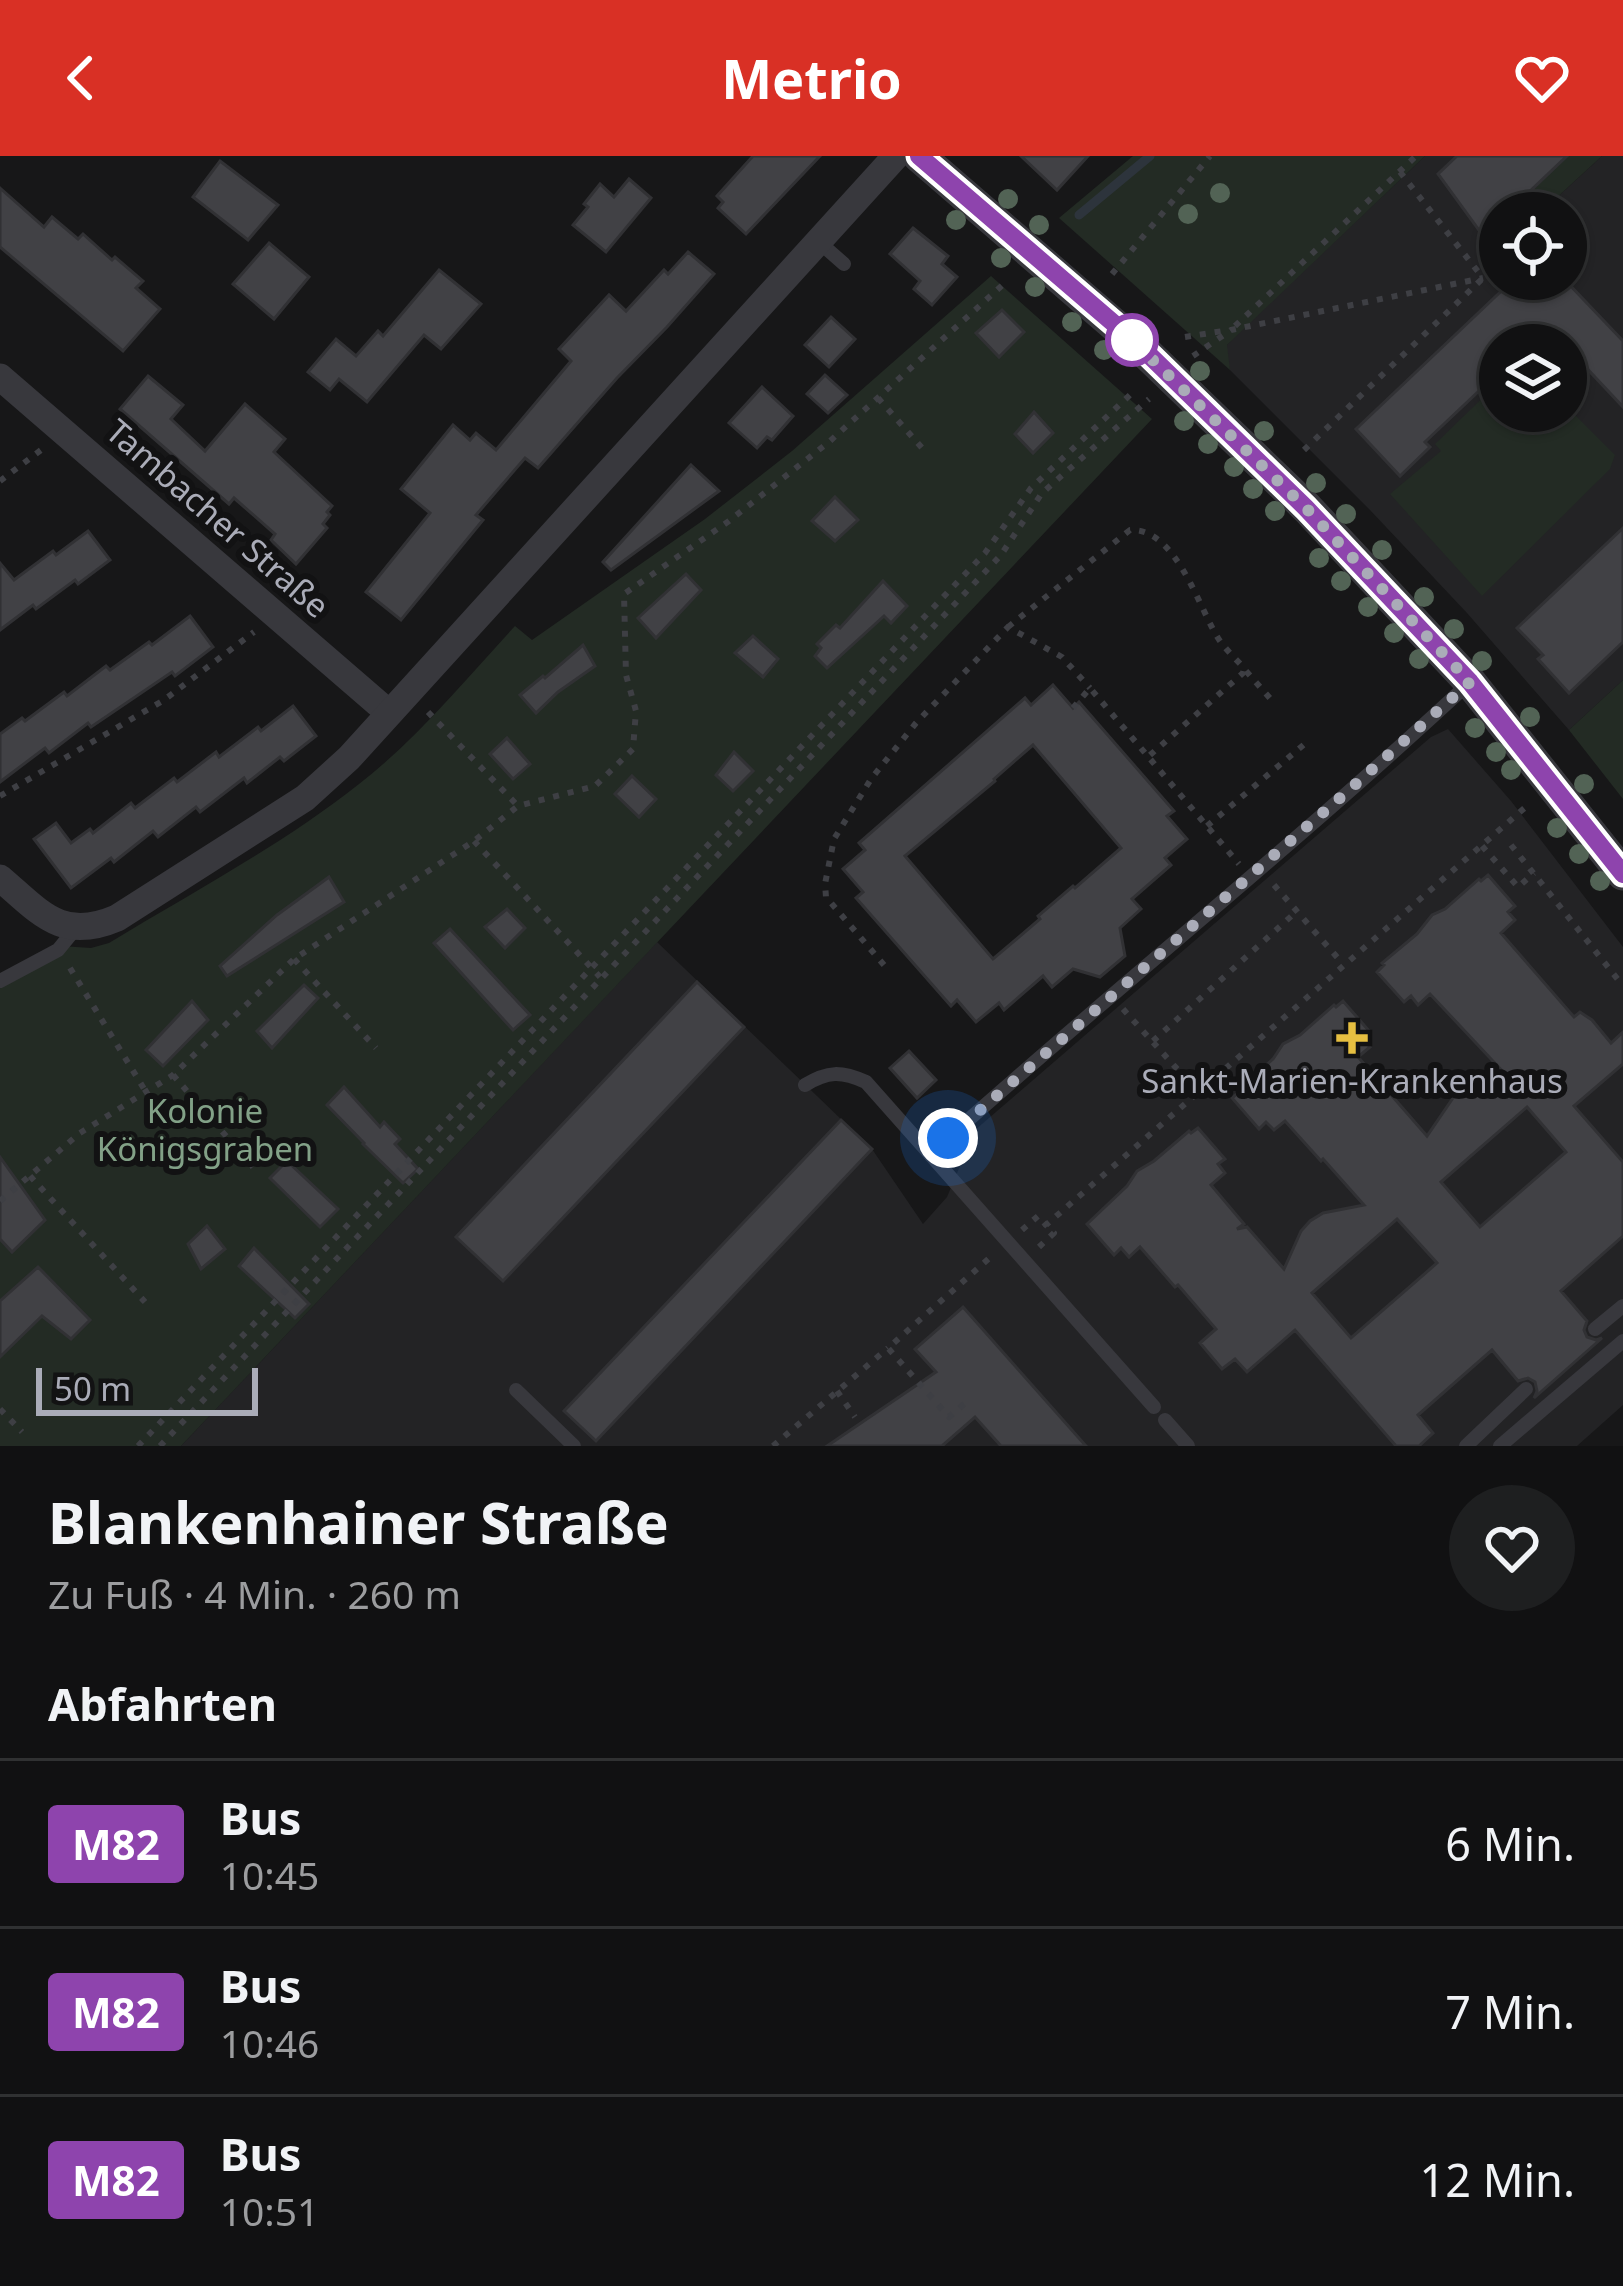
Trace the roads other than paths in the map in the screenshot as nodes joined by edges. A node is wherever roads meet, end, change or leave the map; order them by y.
1 (896, 156) edge
2 (919, 156) edge
3 (818, 242) junction
4 (844, 264) dead end
5 (0, 377) edge
6 (1470, 682) junction
7 (389, 713) junction
8 (1623, 874) edge
9 (0, 878) edge
10 (67, 939) junction
11 (0, 981) edge
12 (806, 1085) dead end
13 (930, 1154) junction
14 (1623, 1306) edge
15 (1594, 1329) dead end
16 (1623, 1341) edge
17 (1526, 1389) dead end
18 (516, 1390) dead end
19 (1154, 1407) dead end
20 (1165, 1420) dead end
21 (574, 1446) edge
22 (1188, 1446) edge
23 (1466, 1446) edge
24 (1500, 1446) edge

1 - 3 street
2 - 6 street
3 - 4 lane
3 - 7 street
5 - 7 street, Tambacher Straße
6 - 8 street
6 - 13 lane
7 - 10 street
9 - 10 street
10 - 11 lane
12 - 13 lane
13 - 19 lane
14 - 15 lane
16 - 24 lane
17 - 23 lane
18 - 21 lane
20 - 22 lane

